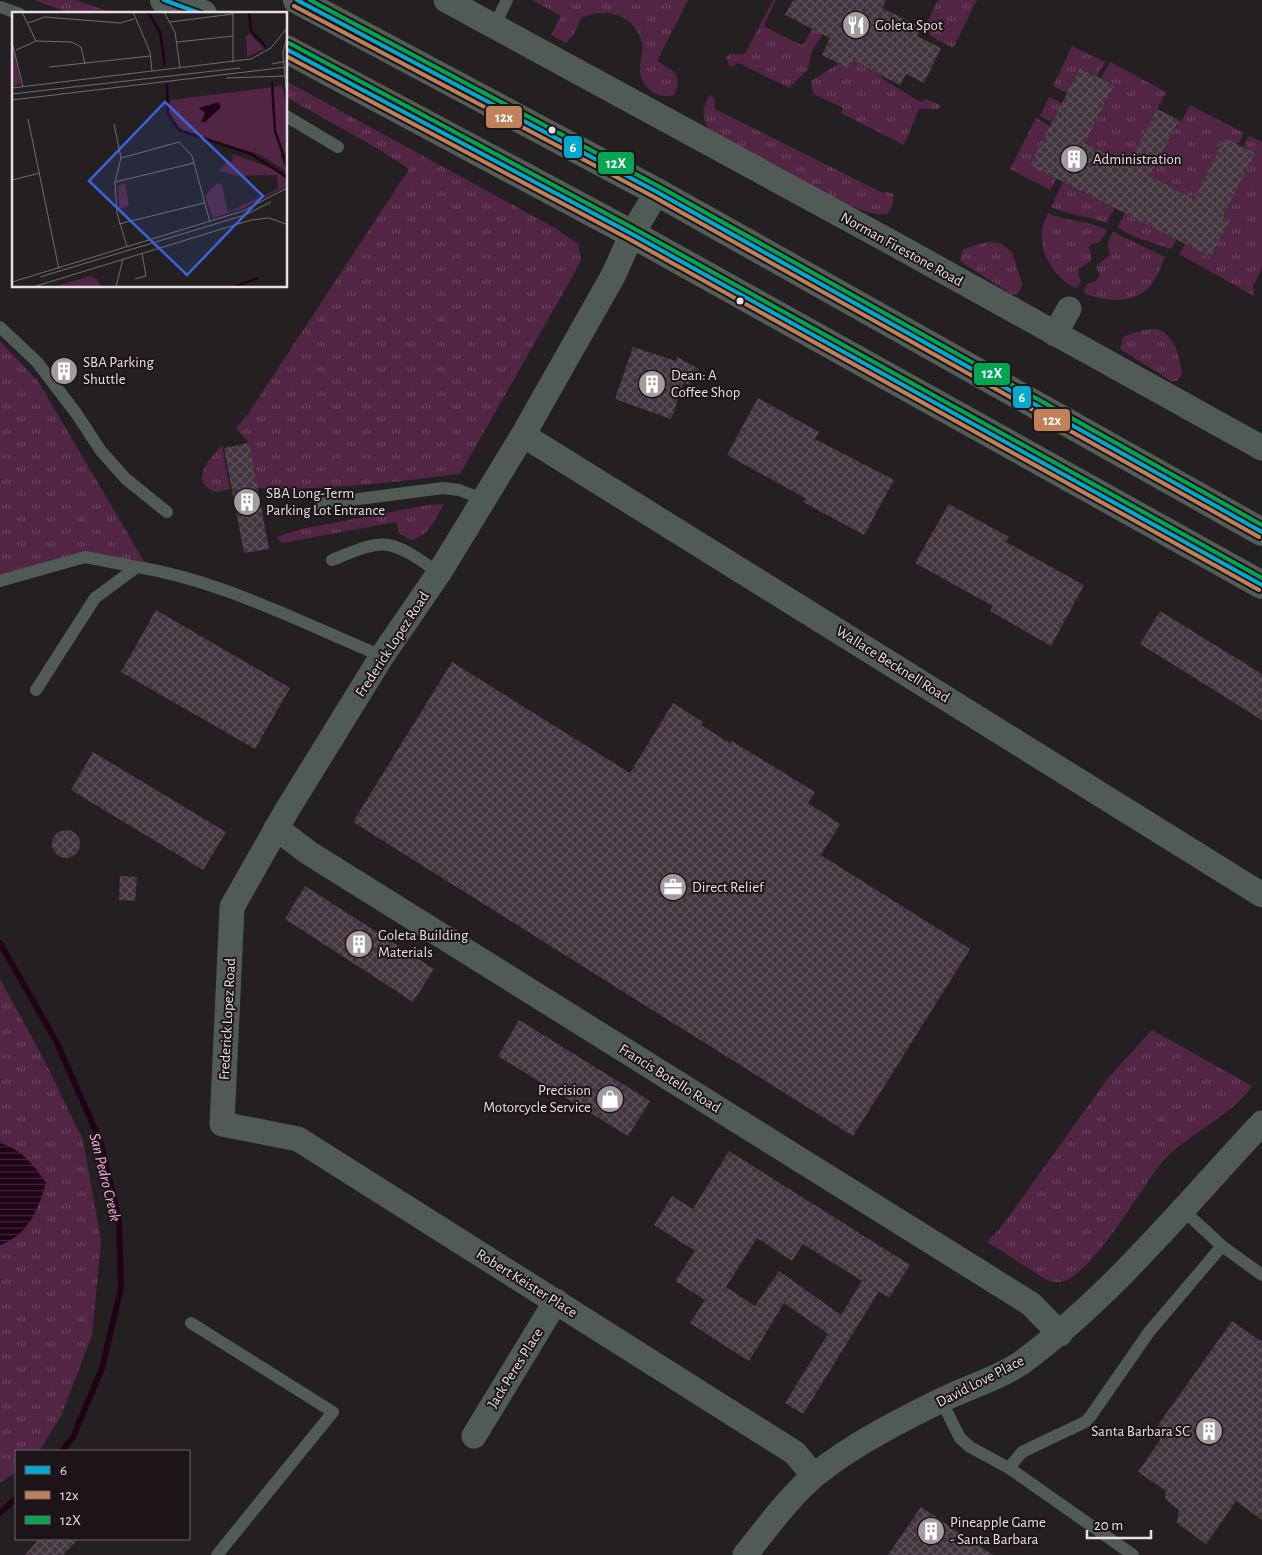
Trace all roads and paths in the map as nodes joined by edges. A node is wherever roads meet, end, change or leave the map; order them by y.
1 (164, 0) edge
2 (297, 0) edge
3 (446, 0) edge
4 (507, 0) edge
5 (0, 7) edge
6 (14, 12) edge
7 (197, 12) edge
8 (494, 27) junction
9 (288, 50) edge
10 (288, 117) edge
11 (338, 147) dead end
12 (657, 192) junction
13 (632, 234) junction
14 (1070, 308) dead end
15 (0, 327) edge
16 (1055, 334) junction
17 (523, 435) junction
18 (1262, 448) edge
19 (483, 499) junction
20 (320, 504) dead end
21 (167, 512) dead end
22 (1262, 532) edge
23 (332, 560) dead end
24 (137, 567) junction
25 (439, 572) junction
26 (0, 581) edge
27 (1262, 585) edge
28 (382, 656) junction
29 (36, 690) dead end
30 (276, 828) junction
31 (1262, 894) edge
32 (1262, 1123) edge
33 (222, 1124) joint
34 (1182, 1209) junction
35 (1222, 1246) junction
36 (1262, 1275) edge
37 (556, 1301) junction
38 (191, 1323) dead end
39 (1060, 1334) junction
40 (941, 1400) junction
41 (474, 1436) dead end
42 (1009, 1468) junction
43 (814, 1476) junction
44 (218, 1555) edge
45 (745, 1555) edge
46 (1133, 1555) edge

1 - 7 main road
2 - 12 main road
3 - 8 street, Norman Firestone Road
4 - 8 lane
5 - 6 lane
8 - 16 street, Norman Firestone Road
9 - 13 main road
10 - 11 lane
12 - 13 street, Frederick Lopez Road
12 - 22 main road
13 - 17 street, Frederick Lopez Road
13 - 27 main road
14 - 16 street
15 - 21 lane
16 - 18 street, Norman Firestone Road
17 - 19 street, Frederick Lopez Road
17 - 31 street, Wallace Becknell Road
19 - 20 lane
19 - 25 street, Frederick Lopez Road
23 - 25 lane
24 - 26 lane
24 - 28 lane
24 - 29 lane
25 - 28 street, Frederick Lopez Road
28 - 30 street, Frederick Lopez Road
30 - 33 street, Frederick Lopez Road
30 - 39 street, Francis Botello Road
32 - 34 street, David Love Place
33 - 37 street, Robert Keister Place
34 - 35 lane
34 - 39 street, David Love Place
35 - 36 lane
35 - 42 lane
37 - 41 street, Jack Peres Place
37 - 43 street, Robert Keister Place
38 - 44 lane
39 - 40 street, David Love Place
40 - 42 lane
40 - 43 street, David Love Place
42 - 46 lane
43 - 45 street, David Love Place

